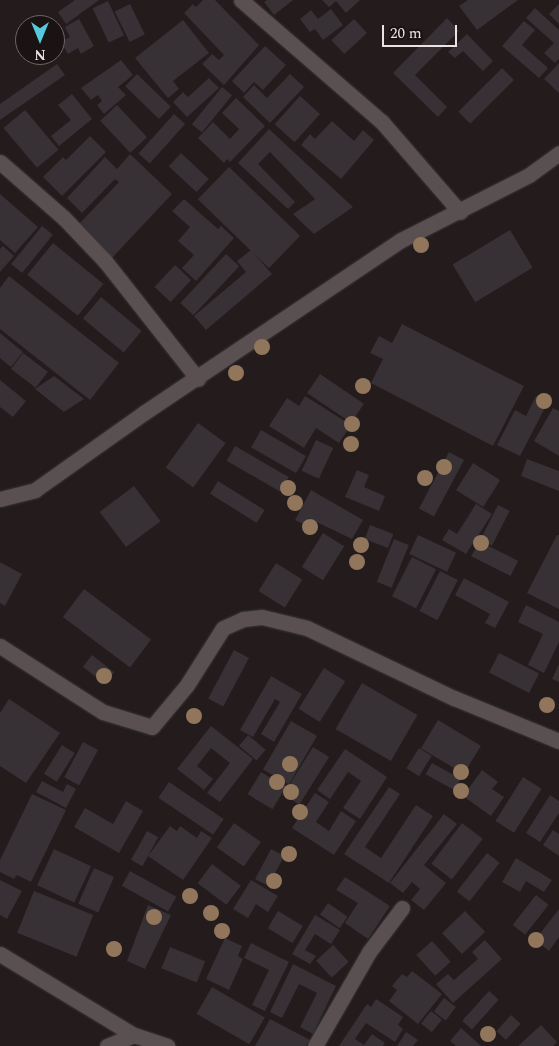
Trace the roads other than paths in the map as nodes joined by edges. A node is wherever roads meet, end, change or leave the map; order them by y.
1 (241, 0) edge
2 (559, 154) edge
3 (0, 162) edge
4 (460, 212) junction
5 (198, 379) junction
6 (0, 499) edge
7 (0, 646) edge
8 (559, 741) edge
9 (402, 908) dead end
10 (0, 954) edge
11 (134, 1035) junction
12 (107, 1046) edge
13 (167, 1046) edge
14 (315, 1046) edge

1 - 4 street
2 - 4 street
3 - 5 street
4 - 5 street
5 - 6 street
7 - 8 street
9 - 14 street
10 - 11 street
11 - 12 street
11 - 13 street

